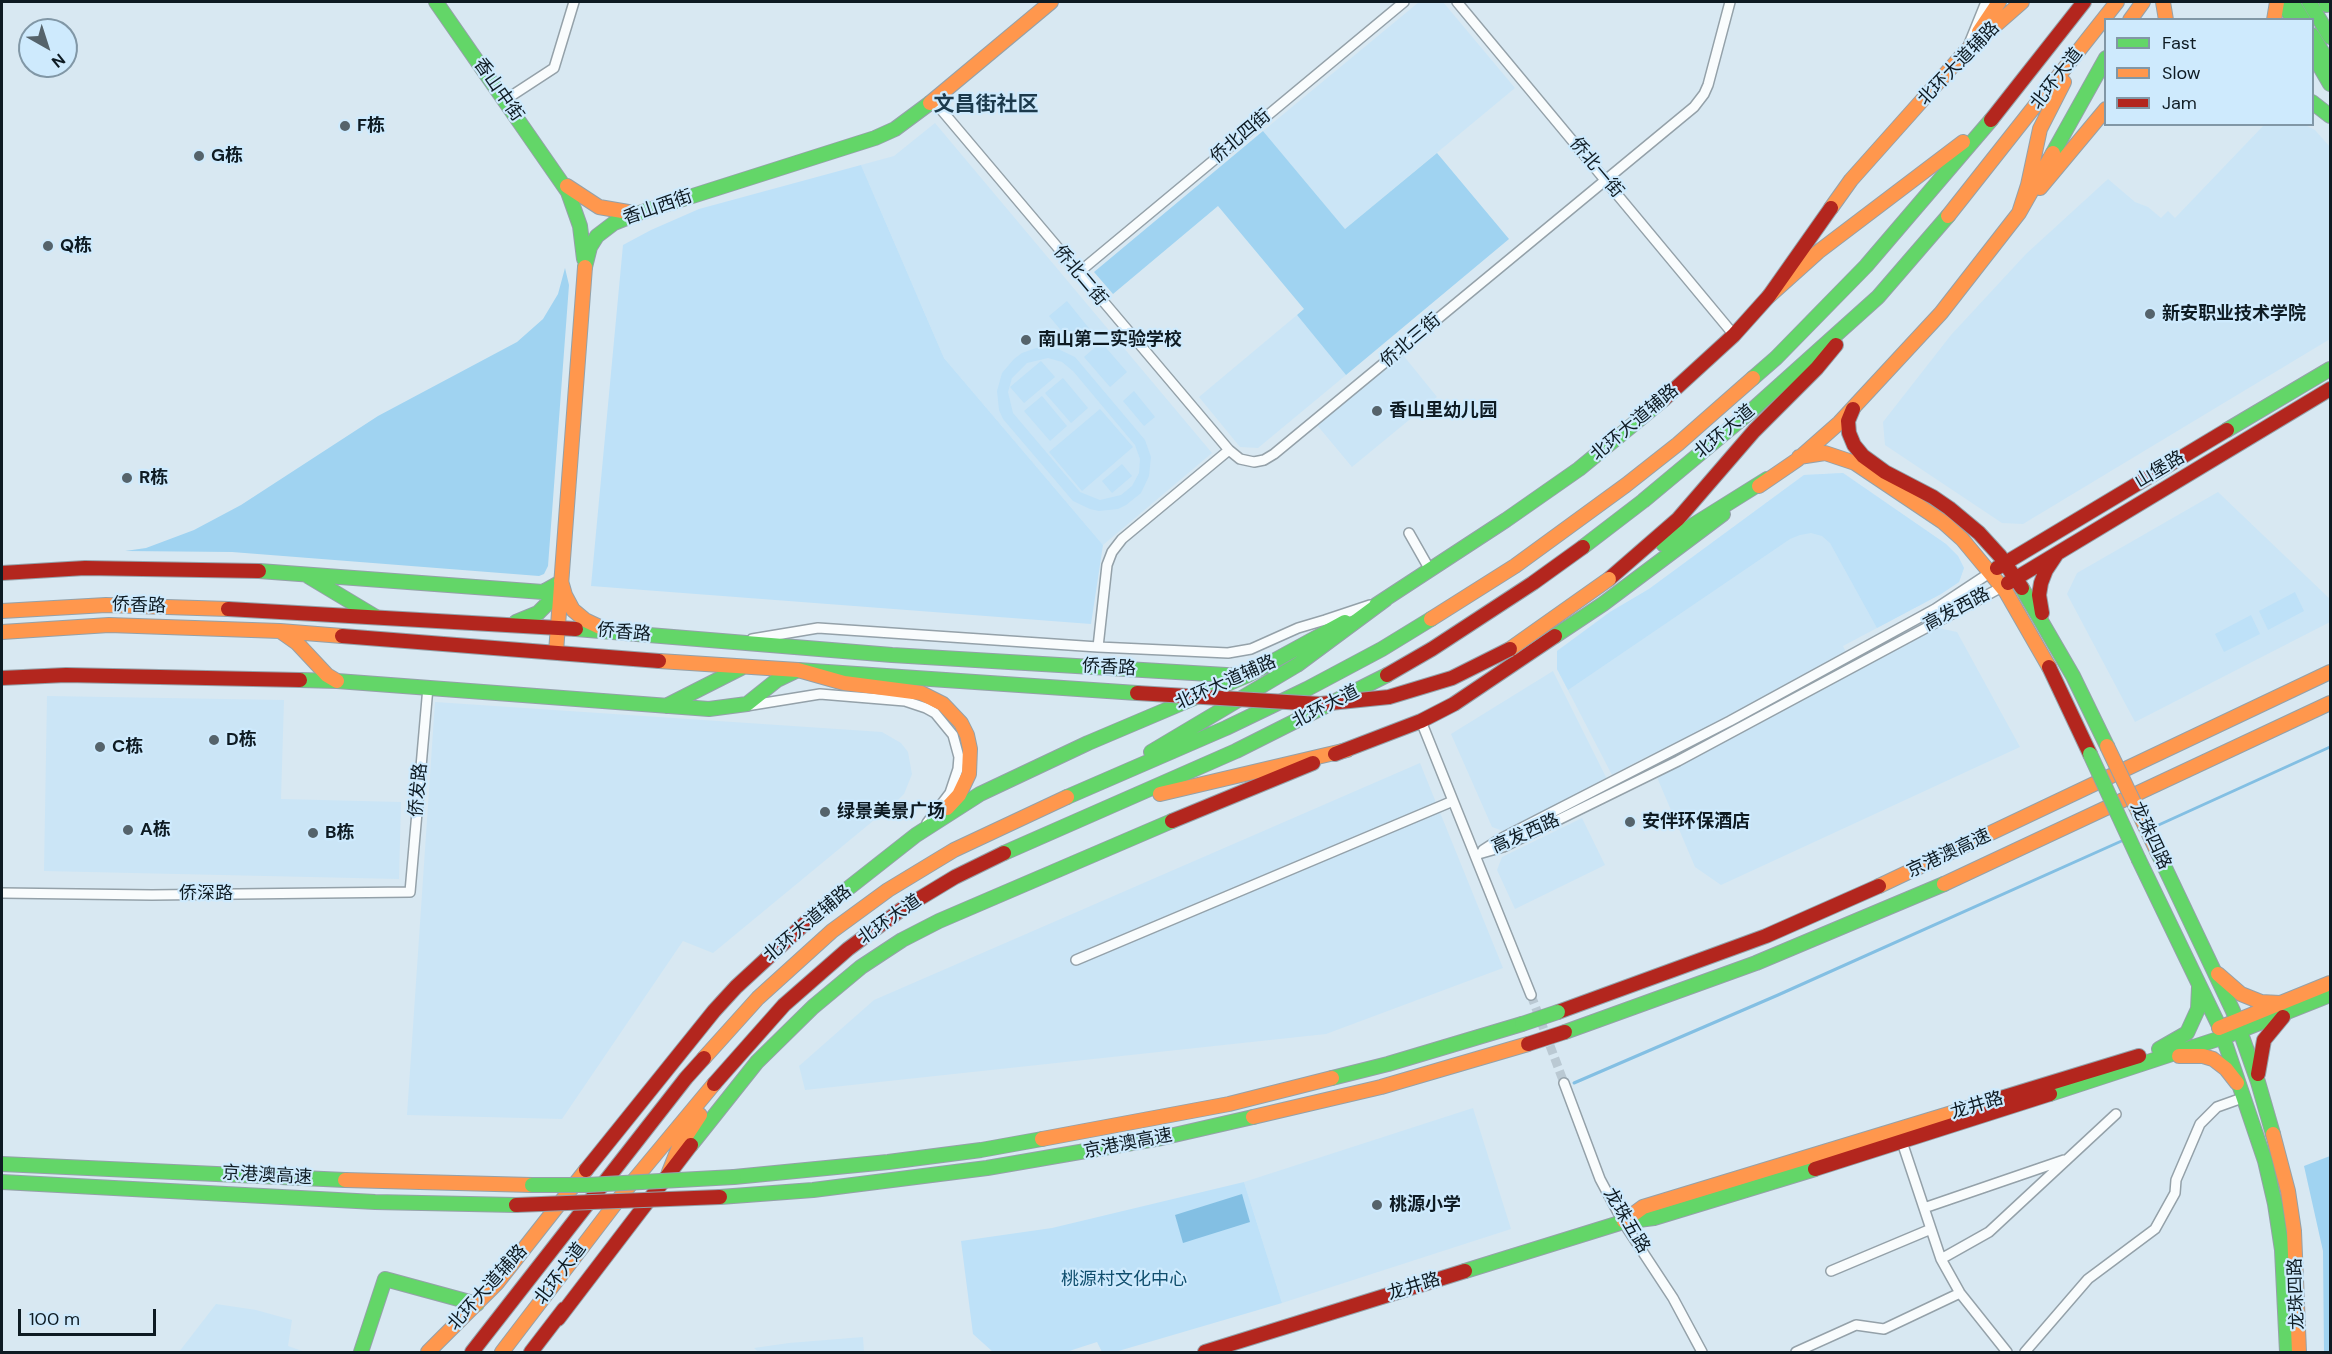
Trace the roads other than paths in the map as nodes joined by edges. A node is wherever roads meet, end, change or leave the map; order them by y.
1 (436, 2) edge
2 (574, 2) edge
3 (1052, 2) edge
4 (1404, 2) edge
5 (1457, 2) edge
6 (1730, 2) edge
7 (1986, 2) edge
8 (1999, 2) edge
9 (2022, 2) edge
10 (2084, 2) edge
11 (2118, 2) edge
12 (2143, 2) edge
13 (2163, 2) edge
14 (2277, 2) edge
15 (2283, 2) edge
16 (2292, 2) edge
17 (2309, 2) edge
18 (2105, 18) edge
19 (2131, 18) edge
20 (2166, 18) edge
21 (2274, 18) edge
22 (2292, 18) edge
23 (2302, 18) edge
24 (2103, 20) joint
25 (2314, 37) edge
26 (2331, 37) edge
27 (1966, 51) junction
28 (2314, 53) edge
29 (2104, 62) edge
30 (2326, 65) edge
31 (2331, 84) edge
32 (505, 100) junction
33 (933, 100) junction
34 (2314, 103) edge
35 (2000, 109) junction
36 (2104, 111) edge
37 (2331, 116) edge
38 (560, 179) junction
39 (1606, 180) junction
40 (639, 213) junction
41 (2019, 213) junction
42 (585, 264) junction
43 (1078, 273) junction
44 (1769, 296) junction
45 (1878, 297) junction
46 (1734, 334) junction
47 (2331, 369) edge
48 (2331, 389) edge
49 (1854, 407) junction
50 (1228, 450) junction
51 (1799, 457) junction
52 (1767, 479) junction
53 (1409, 533) dead end
54 (2061, 549) junction
55 (2005, 563) junction
56 (1430, 570) junction
57 (1991, 572) junction
58 (2, 573) edge
59 (303, 574) junction
60 (2016, 578) junction
61 (1609, 579) junction
62 (561, 582) junction
63 (2002, 587) junction
64 (1386, 599) junction
65 (2, 611) edge
66 (376, 617) junction
67 (456, 621) junction
68 (507, 625) junction
69 (2046, 627) junction
70 (39, 628) junction
71 (558, 628) junction
72 (280, 631) junction
73 (2, 632) edge
74 (613, 632) junction
75 (736, 642) junction
76 (2, 643) edge
77 (455, 645) junction
78 (1098, 647) junction
79 (556, 652) junction
80 (741, 668) junction
81 (798, 670) junction
82 (2331, 672) edge
83 (1246, 676) junction
84 (2, 678) edge
85 (337, 681) junction
86 (428, 687) junction
87 (2331, 703) edge
88 (741, 706) junction
89 (664, 707) junction
90 (1421, 721) junction
91 (1347, 750) junction
92 (1103, 781) junction
93 (1454, 801) junction
94 (1124, 802) junction
95 (916, 835) junction
96 (1475, 855) junction
97 (410, 892) joint
98 (2, 893) edge
99 (1076, 960) dead end
100 (2216, 972) junction
101 (2196, 976) junction
102 (2331, 984) edge
103 (1531, 995) tunnel mouth
104 (2331, 995) edge
105 (2287, 1007) junction
106 (2238, 1026) junction
107 (2222, 1032) junction
108 (2162, 1053) junction
109 (734, 1060) junction
110 (2258, 1082) junction
111 (1564, 1083) tunnel mouth
112 (2245, 1097) junction
113 (2116, 1113) dead end
114 (1902, 1142) junction
115 (2068, 1159) junction
116 (2, 1164) edge
117 (669, 1172) junction
118 (2, 1182) edge
119 (1924, 1208) junction
120 (1623, 1222) junction
121 (1931, 1229) junction
122 (1941, 1259) junction
123 (1831, 1271) dead end
124 (1960, 1293) junction
125 (477, 1304) junction
126 (564, 1309) junction
127 (474, 1349) edge
128 (361, 1353) edge
129 (428, 1353) edge
130 (502, 1353) edge
131 (531, 1353) edge
132 (537, 1353) edge
133 (1205, 1353) edge
134 (1702, 1353) edge
135 (1796, 1353) edge
136 (2007, 1353) edge
137 (2025, 1353) edge
138 (2287, 1353) edge
139 (2299, 1353) edge

1 - 32 main road, 香山中街
2 - 32 street
3 - 33 main road, 香山西街
4 - 43 street, 侨北四街
5 - 39 street, 侨北一街
6 - 39 street, 侨北三街
7 - 27 street
8 - 27 main road
9 - 27 main road, 北环大道辅路
10 - 35 main road, 北环大道
11 - 18 main road, 北环大道
12 - 19 main road
13 - 20 main road
14 - 21 main road
15 - 22 main road
16 - 23 main road
17 - 26 main road
24 - 41 main road
24 - 45 main road, 北环大道
25 - 30 main road
27 - 44 main road, 北环大道辅路
28 - 30 main road
29 - 41 main road
30 - 31 main road
32 - 38 main road, 香山中街
33 - 40 main road, 香山西街
33 - 43 street, 侨北二街
34 - 37 main road
35 - 44 main road
35 - 92 main road, 北环大道
36 - 41 main road
38 - 40 main road, 香山中街
38 - 42 main road, 香山中街
39 - 46 street, 侨北一街
39 - 50 street, 侨北三街
40 - 42 main road, 香山西街
41 - 49 main road
42 - 62 main road, 香山西街
43 - 50 street, 侨北二街
44 - 46 main road, 北环大道辅路
45 - 61 main road
45 - 94 main road, 北环大道
46 - 56 main road, 北环大道辅路
47 - 55 main road, 山堡路
48 - 54 main road, 山堡路
49 - 51 main road
49 - 55 main road, 龙珠四路
50 - 78 street
51 - 52 main road
51 - 57 main road, 龙珠四路
52 - 61 main road
52 - 90 main road
53 - 56 street
54 - 60 main road, 山堡路
54 - 69 main road
55 - 57 main road, 山堡路
55 - 60 main road, 龙珠四路
56 - 64 main road, 北环大道辅路
57 - 63 main road, 龙珠四路
57 - 96 street, 高发西路
58 - 59 main road
59 - 62 main road
59 - 66 main road
60 - 63 main road, 山堡路
60 - 69 main road, 龙珠四路
61 - 81 main road, bridge
62 - 68 main road
62 - 71 main road, 香山西街
62 - 74 main road
63 - 96 street, 高发西路
63 - 101 main road, 龙珠四路, bridge
64 - 78 street
64 - 83 main road, 北环大道辅路
64 - 92 main road
65 - 66 main road, 侨香路
66 - 67 main road, 侨香路
67 - 68 main road, 侨香路
67 - 77 main road
68 - 71 main road, 侨香路
69 - 100 main road, 龙珠四路, bridge
70 - 72 main road, 侨香路
70 - 73 main road, 侨香路
70 - 76 main road
71 - 74 main road, 侨香路
71 - 79 main road, 香山西街
72 - 77 main road, 侨香路
72 - 85 main road
74 - 75 main road, 侨香路
75 - 78 street
75 - 83 main road, 侨香路
77 - 79 main road, 侨香路
79 - 80 main road, 侨香路
80 - 81 main road, 侨香路
80 - 89 main road
81 - 88 main road
81 - 95 main road
82 - 116 main road, 京港澳高速, bridge
83 - 95 main road, 北环大道辅路
84 - 85 main road
85 - 86 main road
86 - 89 main road
86 - 97 street, 侨发路
87 - 118 main road, 京港澳高速, bridge
88 - 89 main road
88 - 95 street
90 - 91 main road
90 - 93 street
91 - 94 main road
91 - 117 main road
92 - 127 main road, 北环大道
93 - 96 street
93 - 99 street
94 - 109 main road, 北环大道
95 - 125 main road, 北环大道辅路
96 - 103 street
97 - 98 street, 侨深路
100 - 105 main road
100 - 106 main road, 龙珠四路
101 - 107 main road, 龙珠四路
101 - 108 main road
102 - 105 main road, 龙井路
104 - 105 main road, 龙井路
105 - 106 main road, 龙井路
105 - 110 main road
106 - 107 main road, 龙井路
106 - 110 main road, 龙珠四路
107 - 108 main road, 龙井路
107 - 112 main road, 龙珠四路
108 - 112 main road
108 - 114 main road, 龙井路
108 - 120 main road, 龙井路
109 - 117 main road
109 - 130 main road, 北环大道
110 - 139 main road, 龙珠四路
111 - 120 street, 龙珠五路
112 - 137 street
112 - 138 main road, 龙珠四路
113 - 115 street
114 - 119 street
114 - 120 main road, 龙井路
115 - 119 street
115 - 122 street
117 - 126 main road
119 - 121 street
120 - 133 main road, 龙井路
120 - 134 street, 龙珠五路
121 - 122 street
121 - 123 street
122 - 124 street
124 - 135 street
124 - 136 street
125 - 128 main road
125 - 129 main road, 北环大道辅路
126 - 131 main road
126 - 132 main road

